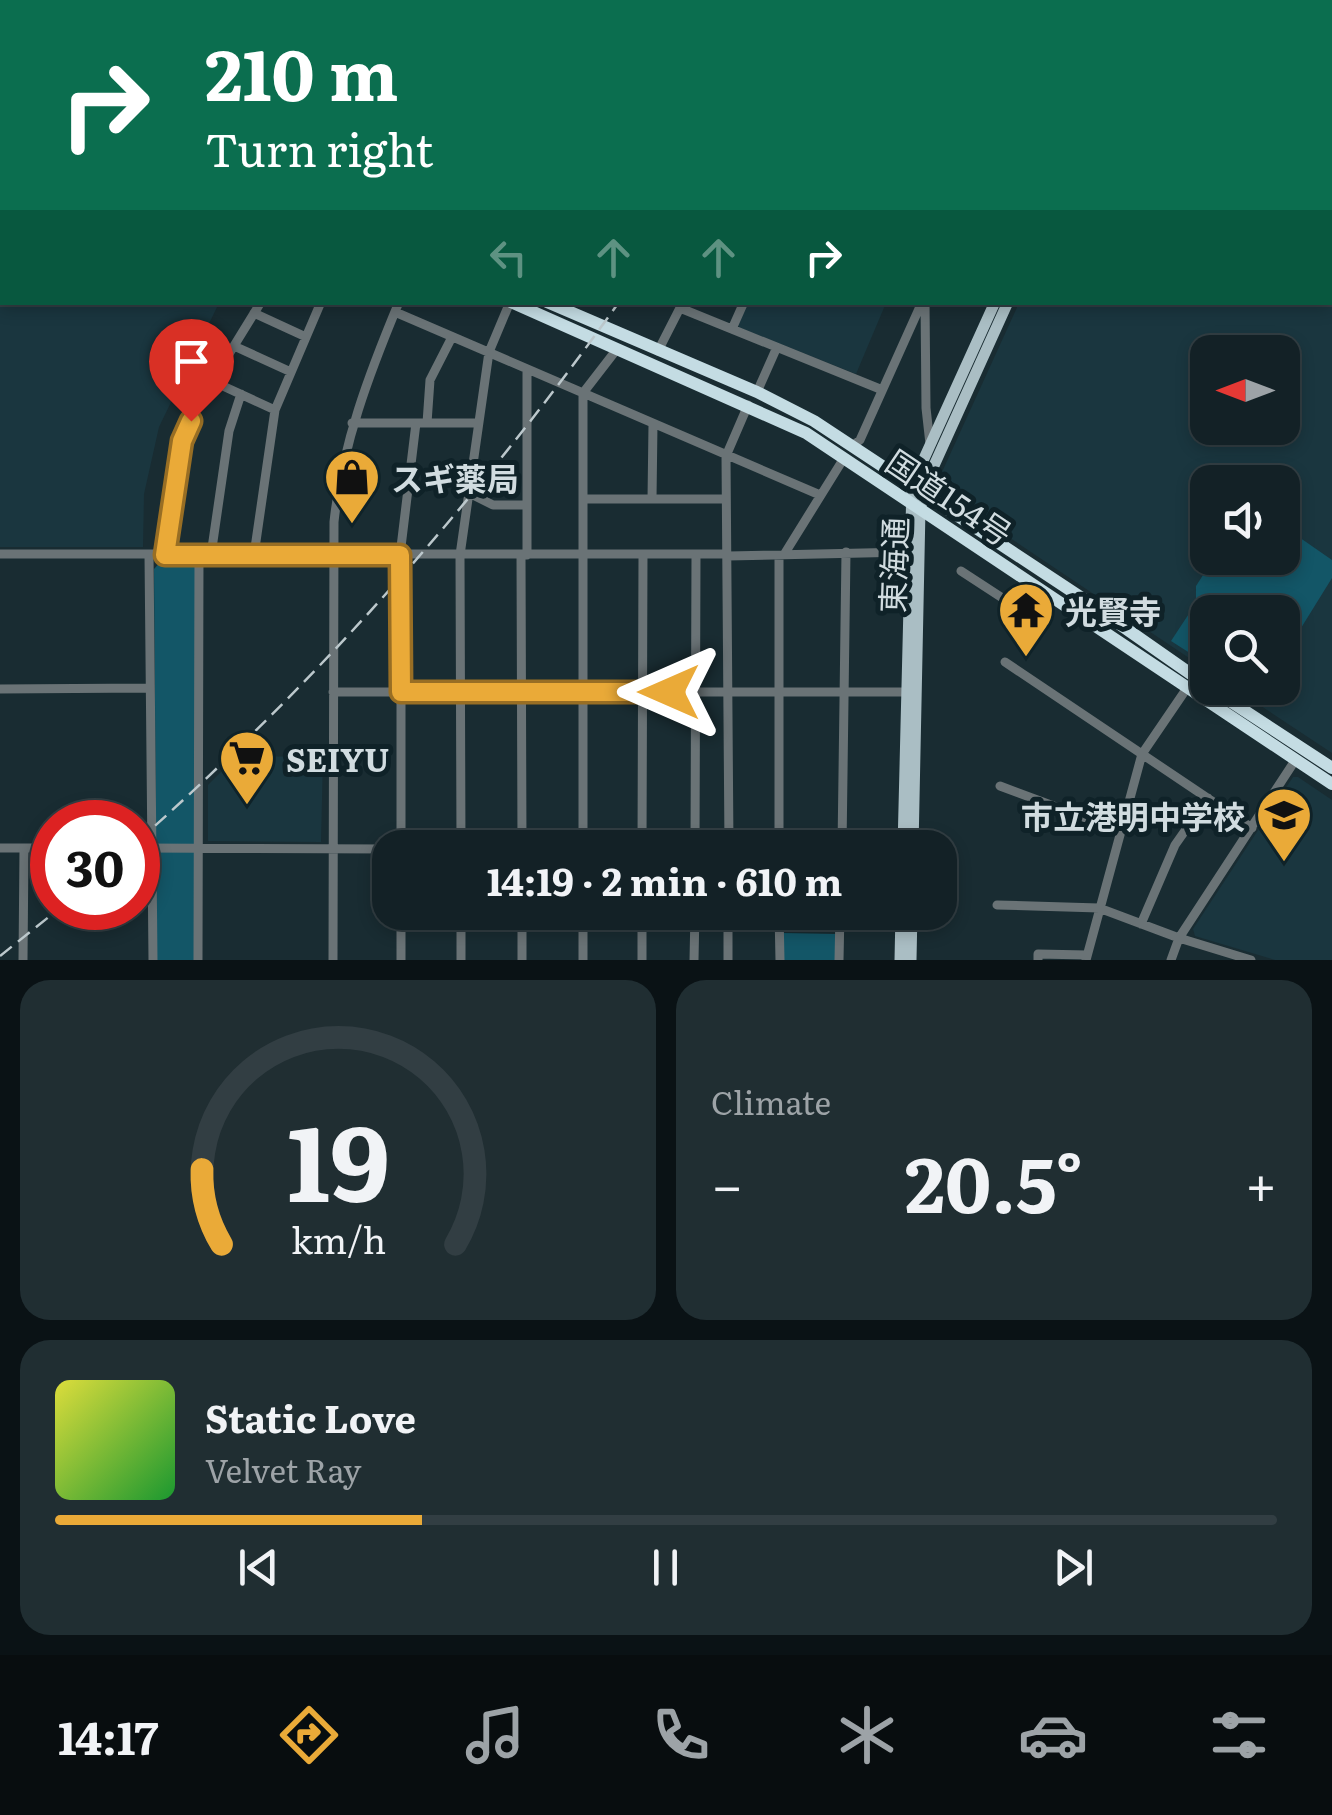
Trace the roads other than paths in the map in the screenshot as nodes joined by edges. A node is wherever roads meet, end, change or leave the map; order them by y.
1 (259, 305) edge
2 (320, 305) edge
3 (509, 305) edge
4 (517, 305) edge
5 (743, 305) edge
6 (922, 305) edge
7 (924, 305) edge
8 (993, 305) edge
9 (1007, 305) edge
10 (682, 306) edge
11 (397, 307) edge
12 (580, 309) edge
13 (254, 313) junction
14 (732, 329) junction
15 (306, 336) junction
16 (452, 336) junction
17 (234, 346) junction
18 (777, 347) junction
19 (617, 348) junction
20 (658, 350) junction
21 (489, 352) junction
22 (527, 369) junction
23 (291, 372) junction
24 (212, 381) junction
25 (880, 389) junction
26 (756, 392) junction
27 (583, 393) junction
28 (241, 394) junction
29 (748, 405) junction
30 (274, 410) junction
31 (352, 423) junction
32 (421, 423) junction
33 (478, 424) junction
34 (653, 424) junction
35 (930, 447) junction
36 (848, 452) junction
37 (726, 456) junction
38 (917, 488) junction
39 (469, 493) junction
40 (820, 495) junction
41 (583, 499) junction
42 (652, 499) junction
43 (726, 499) junction
44 (527, 505) junction
45 (914, 506) junction
46 (846, 552) junction
47 (908, 552) junction
48 (0, 554) edge
49 (583, 554) junction
50 (642, 554) junction
51 (696, 554) junction
52 (782, 554) junction
53 (149, 555) junction
54 (165, 555) junction
55 (198, 555) junction
56 (211, 555) junction
57 (254, 555) junction
58 (333, 555) junction
59 (400, 555) junction
60 (460, 555) junction
61 (524, 555) junction
62 (728, 555) junction
63 (961, 571) dead end
64 (1007, 601) dead end
65 (1004, 662) dead end
66 (1190, 675) edge
67 (0, 688) edge
68 (149, 688) junction
69 (1187, 688) junction
70 (333, 692) junction
71 (401, 692) junction
72 (461, 692) junction
73 (522, 692) junction
74 (583, 692) junction
75 (642, 692) junction
76 (696, 692) junction
77 (728, 692) junction
78 (779, 692) junction
79 (844, 692) junction
80 (906, 692) junction
81 (1233, 705) edge
82 (1142, 754) junction
83 (1300, 754) junction
84 (1332, 768) edge
85 (1332, 784) edge
86 (1000, 786) dead end
87 (1208, 798) junction
88 (152, 800) edge
89 (1252, 828) junction
90 (401, 830) edge
91 (461, 830) edge
92 (522, 830) edge
93 (583, 830) edge
94 (642, 830) edge
95 (695, 830) edge
96 (729, 830) edge
97 (779, 830) edge
98 (842, 830) edge
99 (902, 830) edge
100 (913, 830) edge
101 (1121, 830) junction
102 (0, 848) edge
103 (24, 848) junction
104 (30, 848) edge
105 (160, 848) edge
106 (198, 848) junction
107 (333, 848) junction
108 (372, 848) edge
109 (997, 905) dead end
110 (1099, 908) junction
111 (1141, 924) junction
112 (153, 930) edge
113 (401, 930) edge
114 (461, 930) edge
115 (522, 930) edge
116 (582, 930) edge
117 (642, 930) edge
118 (694, 930) edge
119 (728, 930) edge
120 (780, 930) edge
121 (840, 930) edge
122 (901, 930) edge
123 (912, 930) edge
124 (1180, 938) junction
125 (1224, 956) edge
126 (1086, 957) edge
127 (23, 960) edge
128 (153, 960) edge
129 (198, 960) edge
130 (333, 960) edge
131 (401, 960) edge
132 (461, 960) edge
133 (522, 960) edge
134 (582, 960) edge
135 (642, 960) edge
136 (694, 960) edge
137 (728, 960) edge
138 (780, 960) edge
139 (839, 960) edge
140 (900, 960) edge
141 (911, 960) edge
142 (1038, 960) edge
143 (1171, 960) edge
144 (1251, 960) edge

1 - 13 street
2 - 15 street
3 - 21 street
4 - 19 highway, 国道154号
5 - 14 street
6 - 25 street
7 - 35 street
8 - 35 main road, 東海通
9 - 38 main road, 東海通
10 - 14 street
10 - 20 street
11 - 16 street
11 - 31 street
12 - 20 highway, 国道154号
13 - 15 street
13 - 17 street
14 - 18 street
15 - 23 street
16 - 21 street
16 - 32 street
17 - 23 street
17 - 24 street
18 - 25 street
18 - 26 street
19 - 27 street
19 - 29 highway, 国道154号
20 - 26 highway, 国道154号
21 - 22 street
21 - 33 street
22 - 27 street
22 - 44 street
23 - 30 street
24 - 28 street
24 - 54 street
25 - 36 street
26 - 36 highway, 国道154号
27 - 34 street
27 - 41 street
28 - 30 street
28 - 56 street
29 - 36 highway, 国道154号
29 - 37 street
30 - 57 street
31 - 32 street
31 - 58 street
32 - 33 street
32 - 59 street
33 - 39 street
34 - 37 street
34 - 42 street
35 - 38 main road, 東海通
36 - 38 highway, 国道154号
36 - 40 street
36 - 45 highway, 国道154号
37 - 40 street
37 - 43 street
38 - 45 main road, 東海通
38 - 66 highway, 国道154号
39 - 44 street
39 - 60 street
40 - 52 street
41 - 42 street
41 - 49 street
42 - 43 street
43 - 62 street
44 - 61 street
45 - 47 main road, 東海通
45 - 69 highway, 国道154号
45 - 100 main road, 東海通
46 - 47 street
46 - 52 street
46 - 79 street
47 - 80 main road, 東海通
48 - 53 street
49 - 50 street
49 - 61 street
49 - 74 street
50 - 51 street
50 - 75 street
51 - 62 street
51 - 76 street
52 - 62 street
52 - 78 street
53 - 54 street
53 - 68 street
54 - 55 street
55 - 56 street
55 - 106 street
56 - 57 street
57 - 58 street
58 - 59 street
58 - 70 street
59 - 60 street
59 - 71 street
60 - 61 street
60 - 72 street
61 - 73 street
62 - 77 street
63 - 64 street
65 - 82 street
67 - 68 street
68 - 88 street
69 - 82 street
69 - 83 highway, 国道154号
70 - 71 street
70 - 107 street
71 - 72 street
71 - 90 street
72 - 73 street
72 - 91 street
73 - 74 street
73 - 92 street
74 - 75 street
74 - 93 street
75 - 76 street
75 - 94 street
76 - 77 street
76 - 95 street
77 - 78 street
77 - 96 street
78 - 79 street
78 - 97 street
79 - 80 street
79 - 98 street
80 - 99 main road, 東海通
81 - 83 highway, 国道154号
82 - 87 street
82 - 101 street
83 - 84 highway, 国道154号
83 - 85 highway, 国道154号
83 - 89 street
86 - 101 street
87 - 89 street
87 - 111 street
89 - 124 street
101 - 110 street
102 - 103 street
103 - 104 street
103 - 127 street
105 - 106 street
106 - 107 street
106 - 129 street
107 - 108 street
107 - 130 street
109 - 110 street
110 - 111 street
110 - 126 street
111 - 124 street
112 - 128 street
113 - 131 street
114 - 132 street
115 - 133 street
116 - 134 street
117 - 135 street
118 - 136 street
119 - 137 street
120 - 138 street
121 - 139 street
122 - 140 main road
123 - 141 main road
124 - 125 street
124 - 143 street
125 - 144 street
126 - 142 street

